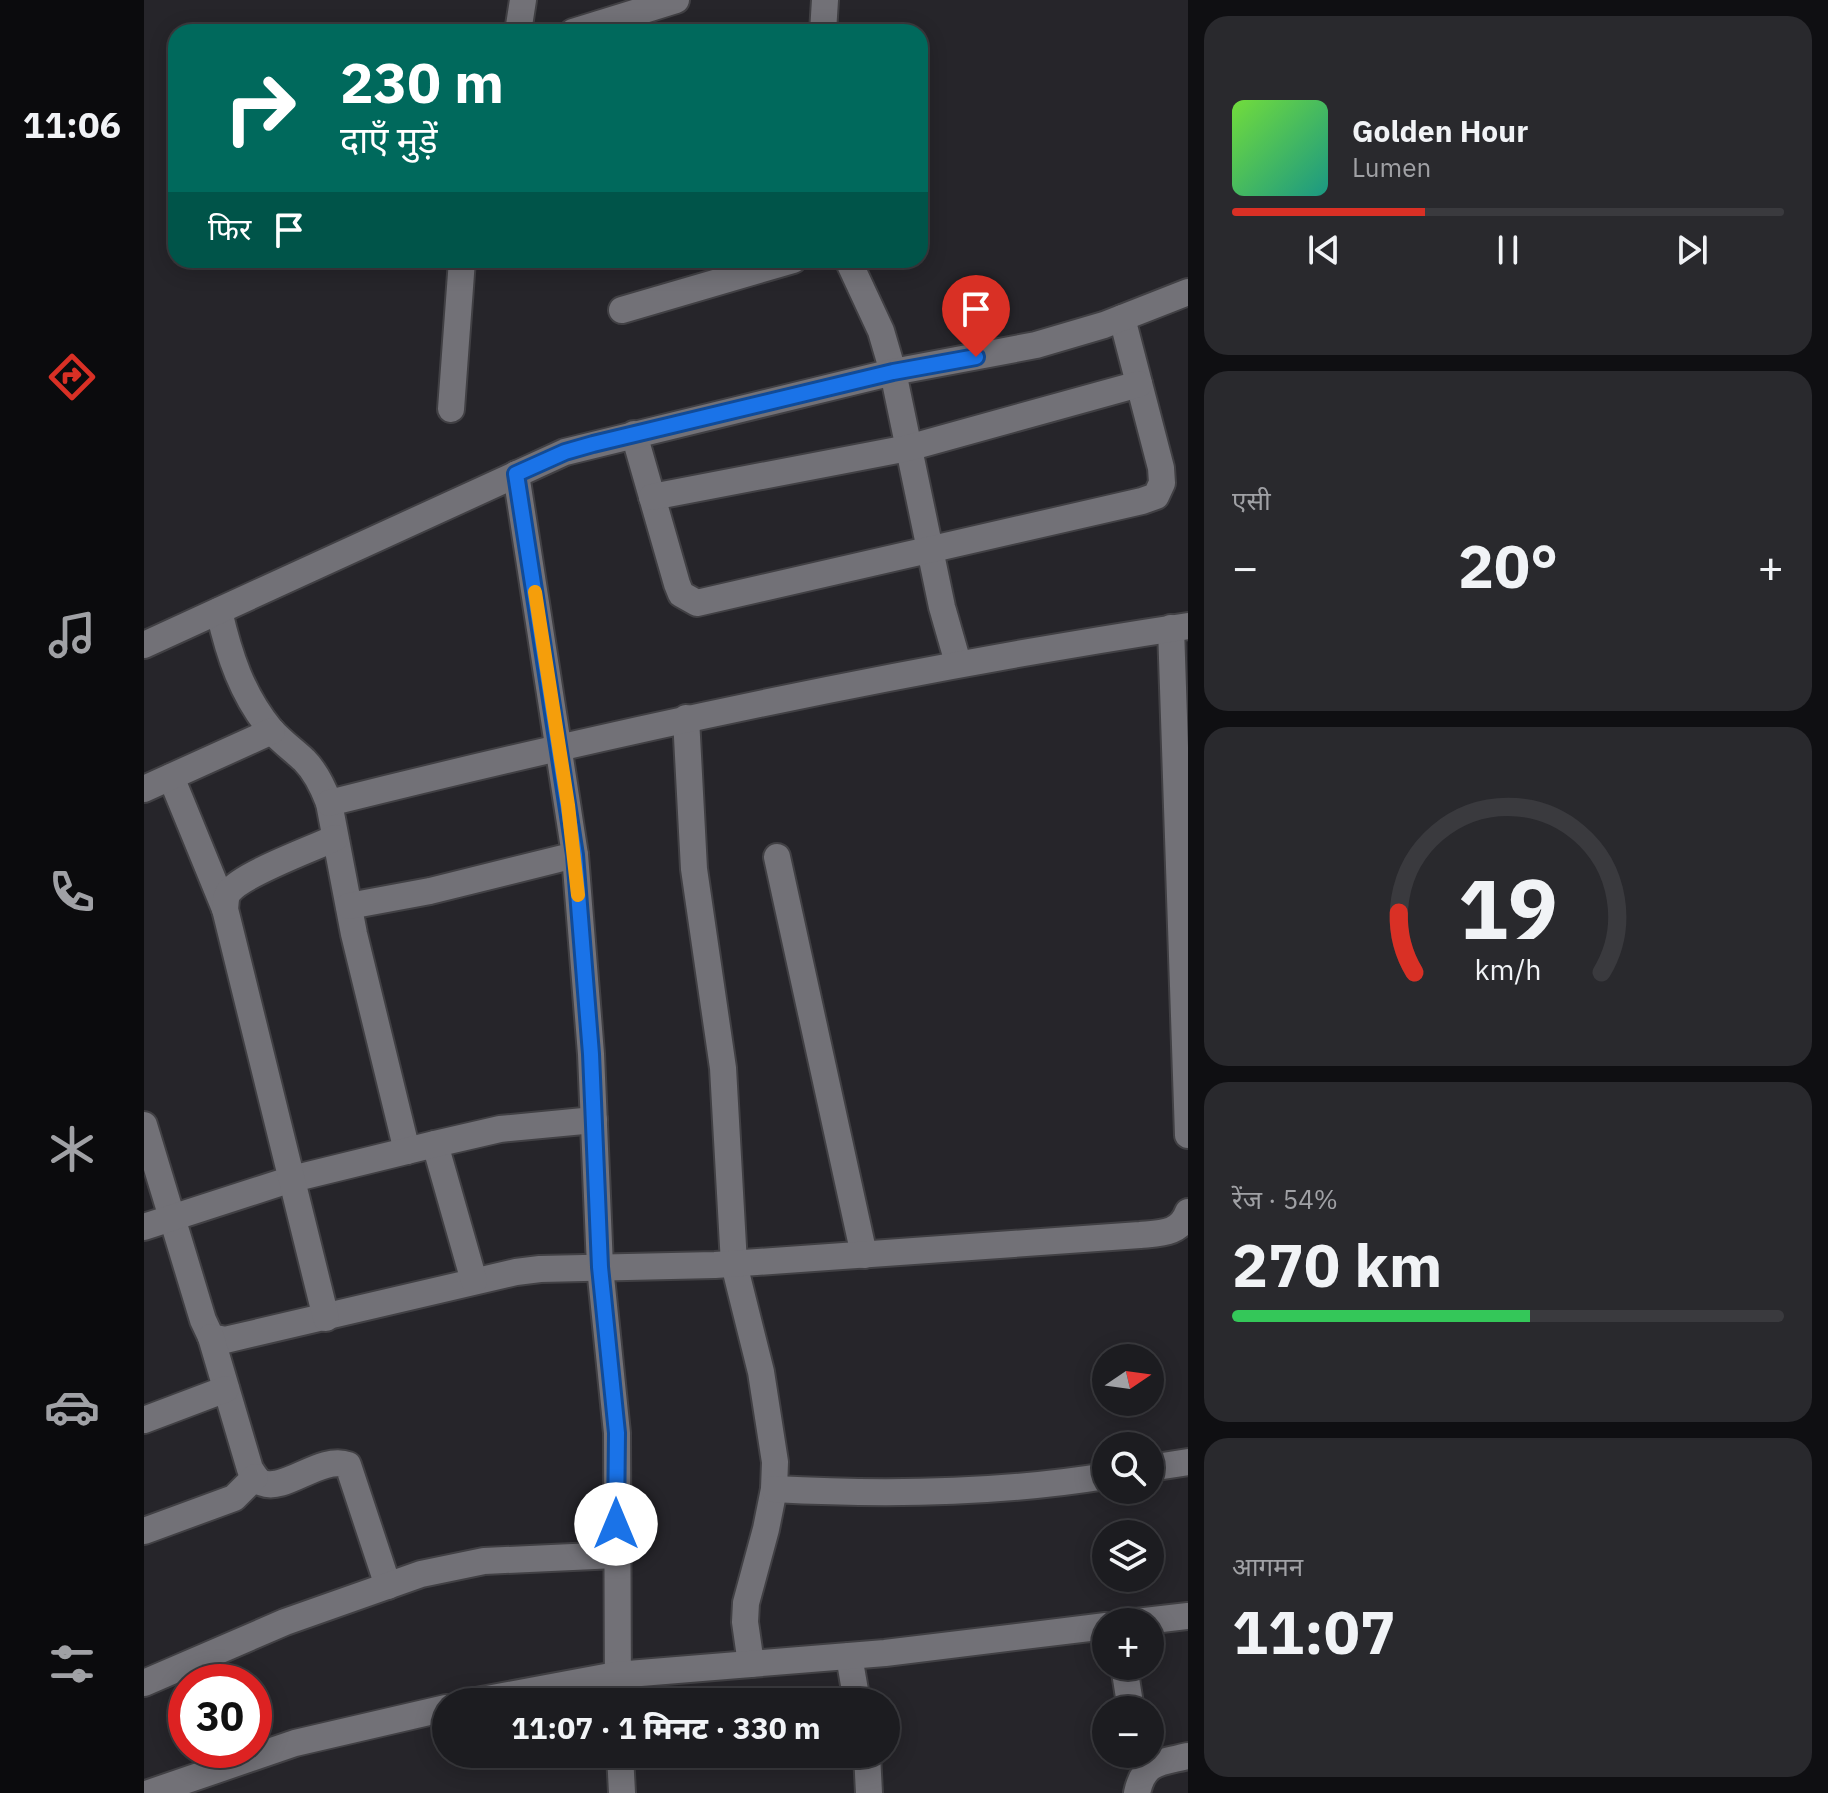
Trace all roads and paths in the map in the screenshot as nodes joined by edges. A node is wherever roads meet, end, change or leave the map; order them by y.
1 (523, 0) edge
2 (676, 0) edge
3 (825, 0) edge
4 (519, 24) edge
5 (599, 24) edge
6 (824, 24) edge
7 (461, 268) edge
8 (766, 268) edge
9 (852, 268) edge
10 (1188, 292) edge
11 (622, 310) dead end
12 (1122, 318) junction
13 (893, 372) junction
14 (1139, 384) junction
15 (451, 409) dead end
16 (634, 434) junction
17 (908, 448) junction
18 (516, 474) junction
19 (652, 497) junction
20 (930, 552) junction
21 (219, 611) junction
22 (1180, 627) edge
23 (144, 645) edge
24 (958, 663) junction
25 (686, 718) junction
26 (272, 731) junction
27 (559, 746) junction
28 (171, 777) junction
29 (144, 789) edge
30 (329, 803) junction
31 (335, 838) junction
32 (575, 855) junction
33 (777, 857) dead end
34 (349, 906) junction
35 (225, 909) junction
36 (594, 1120) junction
37 (144, 1125) edge
38 (1188, 1135) edge
39 (435, 1144) junction
40 (407, 1151) junction
41 (292, 1179) junction
42 (1188, 1212) edge
43 (171, 1217) junction
44 (144, 1227) edge
45 (864, 1255) junction
46 (734, 1264) junction
47 (600, 1267) junction
48 (474, 1281) junction
49 (326, 1318) junction
50 (211, 1337) junction
51 (226, 1389) junction
52 (144, 1420) edge
53 (1188, 1462) edge
54 (1164, 1466) edge
55 (255, 1477) junction
56 (1092, 1477) edge
57 (774, 1489) junction
58 (144, 1531) edge
59 (616, 1555) junction
60 (388, 1586) junction
61 (1188, 1616) edge
62 (1164, 1619) edge
63 (1092, 1628) edge
64 (849, 1656) junction
65 (751, 1664) junction
66 (616, 1675) junction
67 (144, 1683) edge
68 (546, 1688) edge
69 (617, 1688) edge
70 (855, 1688) edge
71 (432, 1711) edge
72 (1188, 1756) edge
73 (621, 1768) edge
74 (868, 1768) edge
75 (1138, 1774) edge
76 (149, 1793) edge
77 (622, 1793) edge
78 (869, 1793) edge

1 - 4 street
2 - 5 street
3 - 6 street
7 - 15 street
8 - 11 street
9 - 13 street
10 - 12 street
12 - 13 street
12 - 14 street
13 - 16 street
13 - 17 street
14 - 17 street
14 - 20 street
16 - 18 street
16 - 19 street
17 - 19 street
17 - 20 street
18 - 21 street
18 - 27 street
19 - 20 street
20 - 24 street
21 - 23 street
21 - 26 street
22 - 24 street
22 - 38 street
24 - 25 street
25 - 27 street
25 - 46 street
26 - 28 street
26 - 30 street
27 - 30 street
27 - 32 street
28 - 29 street
28 - 35 street
30 - 31 street
31 - 34 street
31 - 35 street
32 - 34 street
32 - 36 street
33 - 45 street
34 - 40 street
35 - 41 street
36 - 39 street
36 - 47 street
37 - 43 street
39 - 40 street
39 - 48 street
40 - 41 street
41 - 43 street
41 - 49 street
42 - 45 street
43 - 44 street
43 - 50 street
45 - 46 street
46 - 47 street
46 - 57 street
47 - 48 street
47 - 59 street
48 - 49 street
49 - 50 street
50 - 51 street
51 - 52 street
51 - 55 street
53 - 54 street
55 - 58 street
55 - 60 street
56 - 57 street
57 - 65 street
59 - 60 street
59 - 66 street
60 - 67 street
61 - 62 street
63 - 64 street
64 - 65 street
64 - 70 street
65 - 66 street
66 - 68 street
66 - 69 street
71 - 76 street
72 - 75 street
73 - 77 street
74 - 78 street

